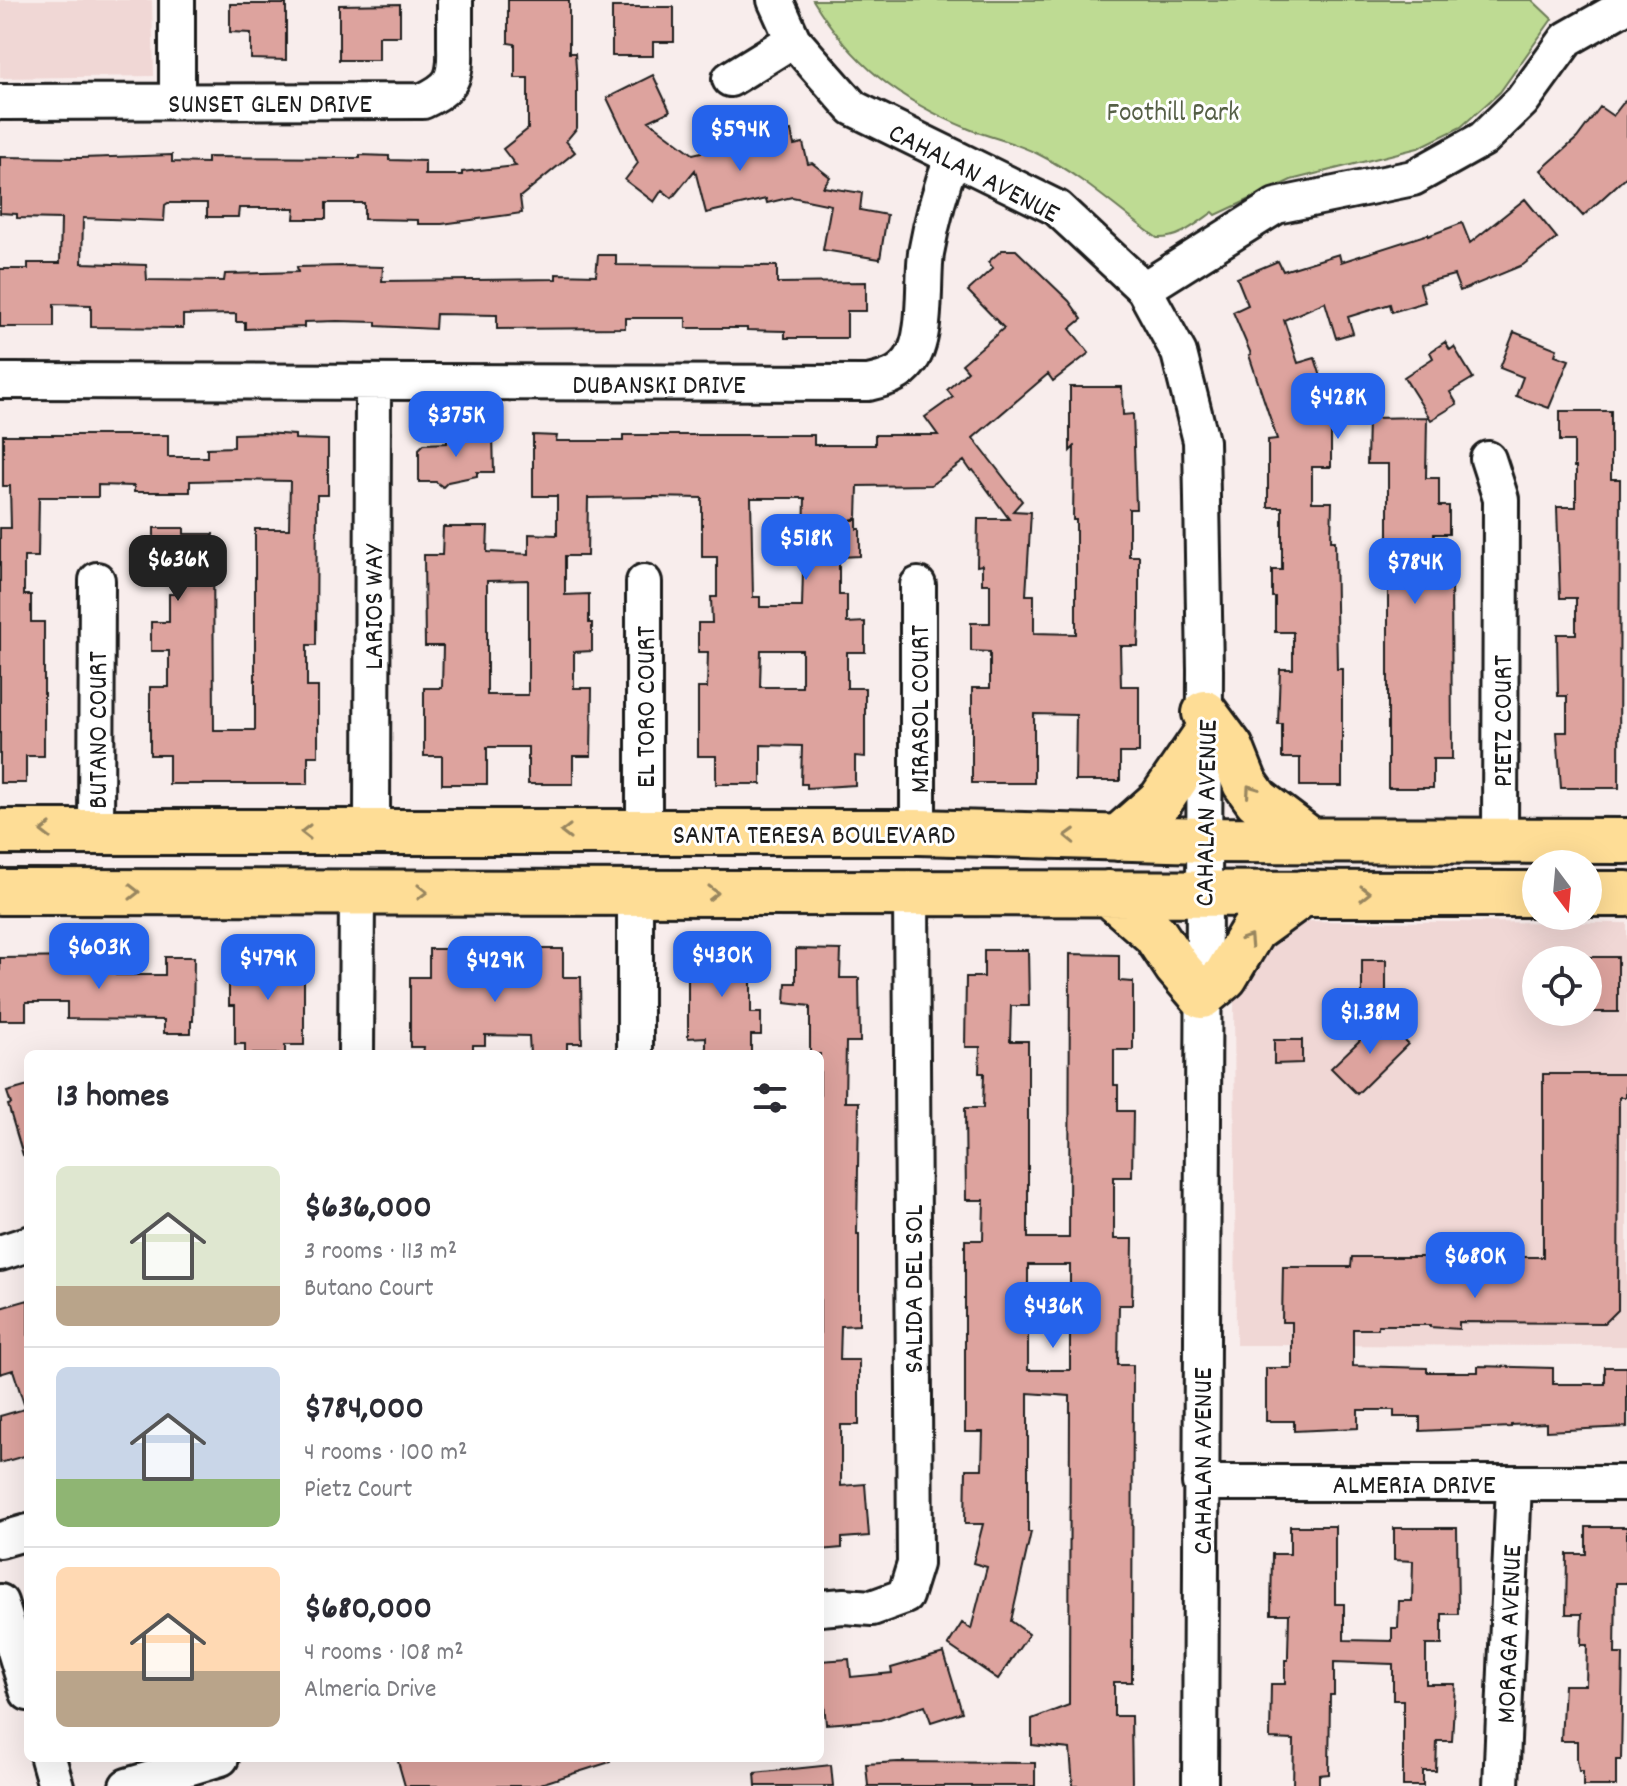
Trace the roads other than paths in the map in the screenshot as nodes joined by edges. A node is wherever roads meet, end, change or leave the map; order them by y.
1 (177, 0) edge
2 (455, 0) edge
3 (775, 0) edge
4 (1627, 5) edge
5 (793, 40) junction
6 (730, 79) dead end
7 (177, 101) junction
8 (0, 102) edge
9 (952, 158) junction
10 (1144, 289) junction
11 (0, 381) edge
12 (373, 382) junction
13 (1488, 459) dead end
14 (97, 580) dead end
15 (644, 582) dead end
16 (918, 585) dead end
17 (1205, 725) junction
18 (96, 831) junction
19 (0, 832) edge
20 (372, 832) junction
21 (644, 832) junction
22 (918, 832) junction
23 (1118, 838) junction
24 (1204, 840) junction
25 (1310, 840) junction
26 (1627, 841) edge
27 (1500, 842) junction
28 (0, 892) edge
29 (357, 892) junction
30 (1203, 892) junction
31 (635, 893) junction
32 (911, 893) junction
33 (1108, 893) junction
34 (1304, 893) junction
35 (1522, 894) edge
36 (1602, 894) edge
37 (1627, 894) edge
38 (1202, 996) junction
39 (356, 1050) edge
40 (635, 1050) edge
41 (24, 1245) edge
42 (0, 1253) edge
43 (1200, 1483) junction
44 (1514, 1483) junction
45 (1627, 1483) edge
46 (24, 1533) edge
47 (0, 1540) edge
48 (0, 1602) edge
49 (824, 1608) edge
50 (24, 1680) edge
51 (49, 1762) edge
52 (208, 1762) edge
53 (56, 1786) edge
54 (127, 1786) edge
55 (1200, 1786) edge
56 (1501, 1786) edge

1 - 7 street
2 - 7 street, SUNSET GLEN DRIVE
3 - 5 street, CAHALAN AVENUE
4 - 10 street
5 - 6 street
5 - 9 street, CAHALAN AVENUE
7 - 8 street, SUNSET GLEN DRIVE
9 - 10 street, CAHALAN AVENUE
9 - 12 street, DUBANSKI DRIVE
10 - 17 street, CAHALAN AVENUE
11 - 12 street, DUBANSKI DRIVE
12 - 20 street, LARIOS WAY
13 - 27 street, PIETZ COURT
14 - 18 street, BUTANO COURT
15 - 21 street, EL TORO COURT
16 - 22 street, MIRASOL COURT
17 - 23 main road
17 - 24 street, CAHALAN AVENUE
25 -> 17 main road
18 -> 19 main road, SANTA TERESA BOULEVARD
20 -> 18 main road, SANTA TERESA BOULEVARD
21 -> 20 main road, SANTA TERESA BOULEVARD
21 - 22 main road, SANTA TERESA BOULEVARD
23 -> 22 main road, SANTA TERESA BOULEVARD
23 - 24 main road, SANTA TERESA BOULEVARD
24 - 25 main road, SANTA TERESA BOULEVARD
24 - 30 street, CAHALAN AVENUE
25 - 27 main road, SANTA TERESA BOULEVARD
26 - 27 main road, SANTA TERESA BOULEVARD
28 -> 29 main road
29 -> 31 main road
29 - 39 street
30 - 33 main road
30 - 34 main road
30 - 38 street, CAHALAN AVENUE
31 -> 32 main road
31 - 40 street
32 - 33 main road
32 - 49 street, SALIDA DEL SOL
33 - 38 main road
34 -> 35 main road
38 -> 34 main road
36 - 37 main road
38 - 43 street, CAHALAN AVENUE
41 - 42 street
43 - 44 street, ALMERIA DRIVE
43 - 55 street, CAHALAN AVENUE
44 - 45 street, ALMERIA DRIVE
44 - 56 street, MORAGA AVENUE
46 - 47 street
48 - 50 street
51 - 53 street
52 - 54 street

